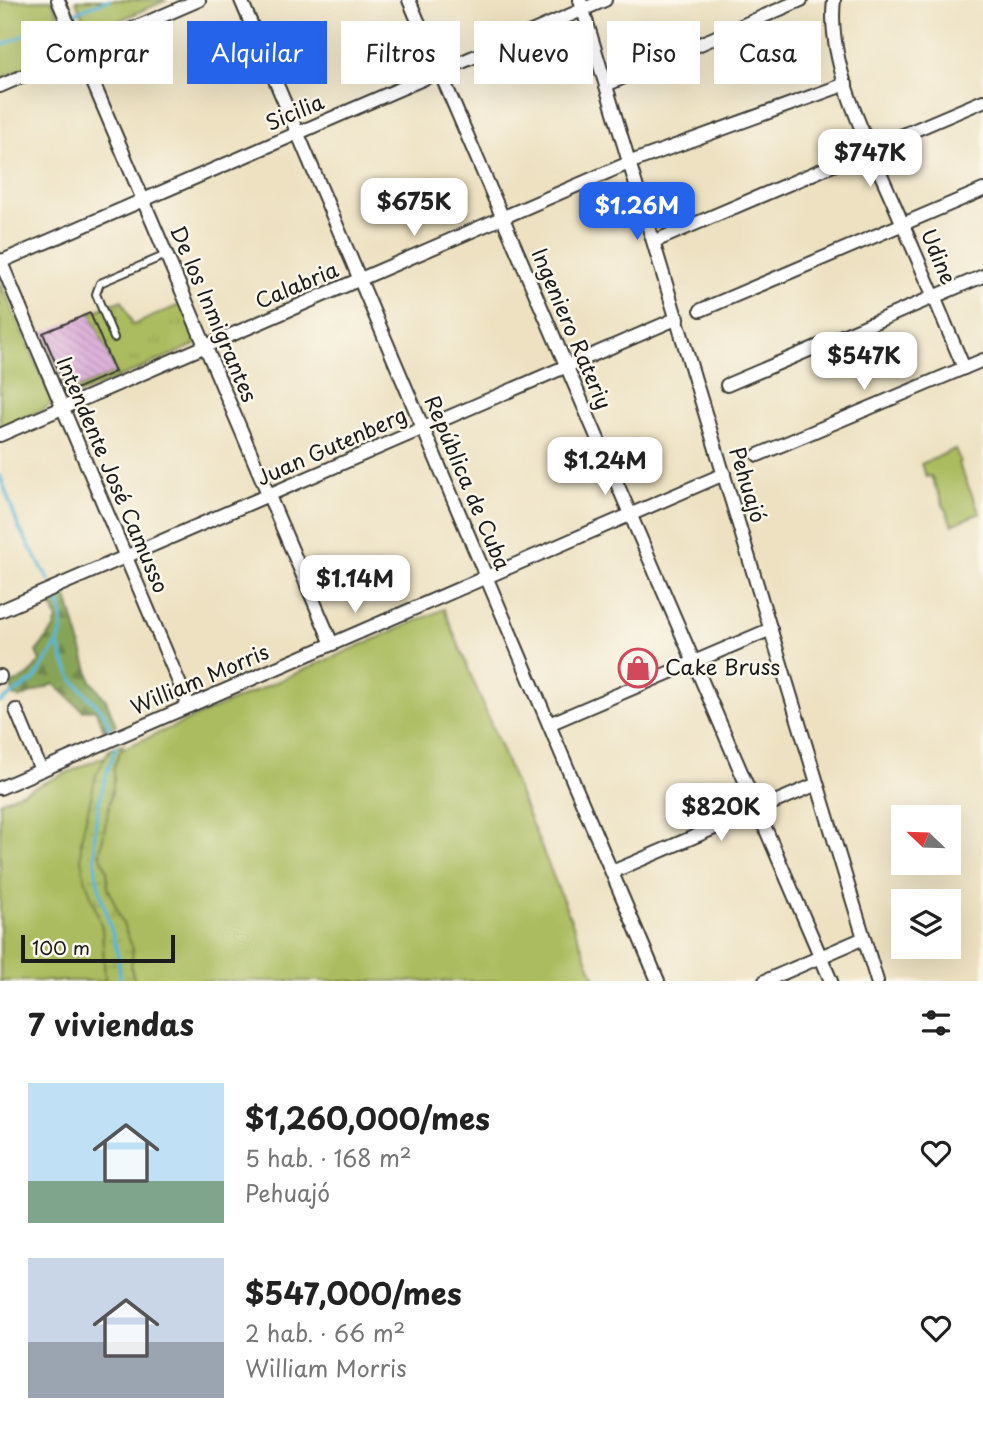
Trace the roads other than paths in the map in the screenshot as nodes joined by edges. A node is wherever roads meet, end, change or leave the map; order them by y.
1 (58, 0) edge
2 (199, 0) edge
3 (241, 0) edge
4 (409, 0) edge
5 (605, 0) edge
6 (801, 0) edge
7 (834, 0) edge
8 (582, 5) edge
9 (67, 21) edge
10 (150, 21) edge
11 (418, 21) edge
12 (460, 62) edge
13 (21, 77) edge
14 (94, 84) edge
15 (411, 84) edge
16 (444, 84) edge
17 (606, 85) junction
18 (846, 85) junction
19 (0, 86) edge
20 (983, 101) edge
21 (298, 133) junction
22 (871, 149) junction
23 (631, 162) junction
24 (983, 190) edge
25 (143, 200) junction
26 (502, 218) junction
27 (903, 225) junction
28 (654, 241) junction
29 (166, 255) junction
30 (0, 261) edge
31 (983, 276) edge
32 (360, 280) junction
33 (934, 297) junction
34 (701, 310) dead end
35 (678, 318) junction
36 (114, 338) dead end
37 (206, 346) junction
38 (983, 360) edge
39 (567, 367) junction
40 (964, 368) junction
41 (727, 385) dead end
42 (62, 408) junction
43 (423, 429) junction
44 (0, 435) edge
45 (758, 455) dead end
46 (724, 474) junction
47 (269, 496) junction
48 (630, 514) junction
49 (125, 557) junction
50 (486, 577) junction
51 (0, 611) edge
52 (771, 629) junction
53 (332, 644) junction
54 (694, 662) junction
55 (189, 706) junction
56 (16, 710) dead end
57 (549, 724) junction
58 (41, 770) junction
59 (817, 784) junction
60 (0, 788) edge
61 (758, 810) junction
62 (612, 872) junction
63 (864, 938) junction
64 (821, 957) junction
65 (658, 981) edge
66 (765, 981) edge
67 (831, 981) edge
68 (877, 981) edge

1 - 9 street, De los Inmigrantes
2 - 10 street
3 - 21 street, República de Cuba
4 - 11 street, Ingeniero Rateriy
5 - 8 street, Sicilia
6 - 17 street
7 - 18 street, Udine
8 - 12 street, Sicilia
8 - 17 street, Pehuajó
13 - 19 street
14 - 25 street, De los Inmigrantes
15 - 21 street, Sicilia
16 - 26 street, Ingeniero Rateriy
17 - 23 street, Pehuajó
18 - 22 street, Udine
18 - 23 street, Calabria
20 - 22 street
21 - 25 street, Sicilia
21 - 32 street, República de Cuba
22 - 27 street, Udine
22 - 28 street
23 - 26 street, Calabria
23 - 28 street, Pehuajó
24 - 27 street
25 - 29 street, De los Inmigrantes
25 - 30 street, Sicilia
26 - 32 street, Calabria
26 - 39 street, Ingeniero Rateriy
27 - 33 street, Udine
27 - 34 street
28 - 35 street, Pehuajó
29 - 36 lane
29 - 37 street, De los Inmigrantes
30 - 42 street, Intendente José Camusso
31 - 33 street
32 - 37 street, Calabria
32 - 43 street, República de Cuba
33 - 40 street, Udine
33 - 41 street
35 - 39 street, Juan Gutenberg
35 - 46 street, Pehuajó
37 - 42 street, Calabria
37 - 47 street, De los Inmigrantes
38 - 40 street
39 - 43 street, Juan Gutenberg
39 - 48 street, Ingeniero Rateriy
40 - 45 street
42 - 44 street, Calabria
42 - 49 street, Intendente José Camusso
43 - 47 street, Juan Gutenberg
43 - 50 street, República de Cuba
46 - 48 street, William Morris
46 - 52 street, Pehuajó
47 - 49 street, Juan Gutenberg
47 - 53 street, De los Inmigrantes
48 - 50 street, William Morris
48 - 54 street, Ingeniero Rateriy
49 - 51 street, Juan Gutenberg
49 - 55 street, Intendente José Camusso
50 - 53 street, William Morris
50 - 57 street, República de Cuba
52 - 54 street
52 - 59 street, Pehuajó
53 - 55 street, William Morris
54 - 57 street
54 - 61 street, Ingeniero Rateriy
55 - 58 street, William Morris
56 - 58 street
57 - 62 street, República de Cuba
58 - 60 street, William Morris
59 - 61 street
59 - 63 street, Pehuajó
61 - 62 street
61 - 64 street, Ingeniero Rateriy
62 - 65 street, República de Cuba
63 - 64 street
63 - 68 street, Pehuajó
64 - 66 street
64 - 67 street, Ingeniero Rateriy

